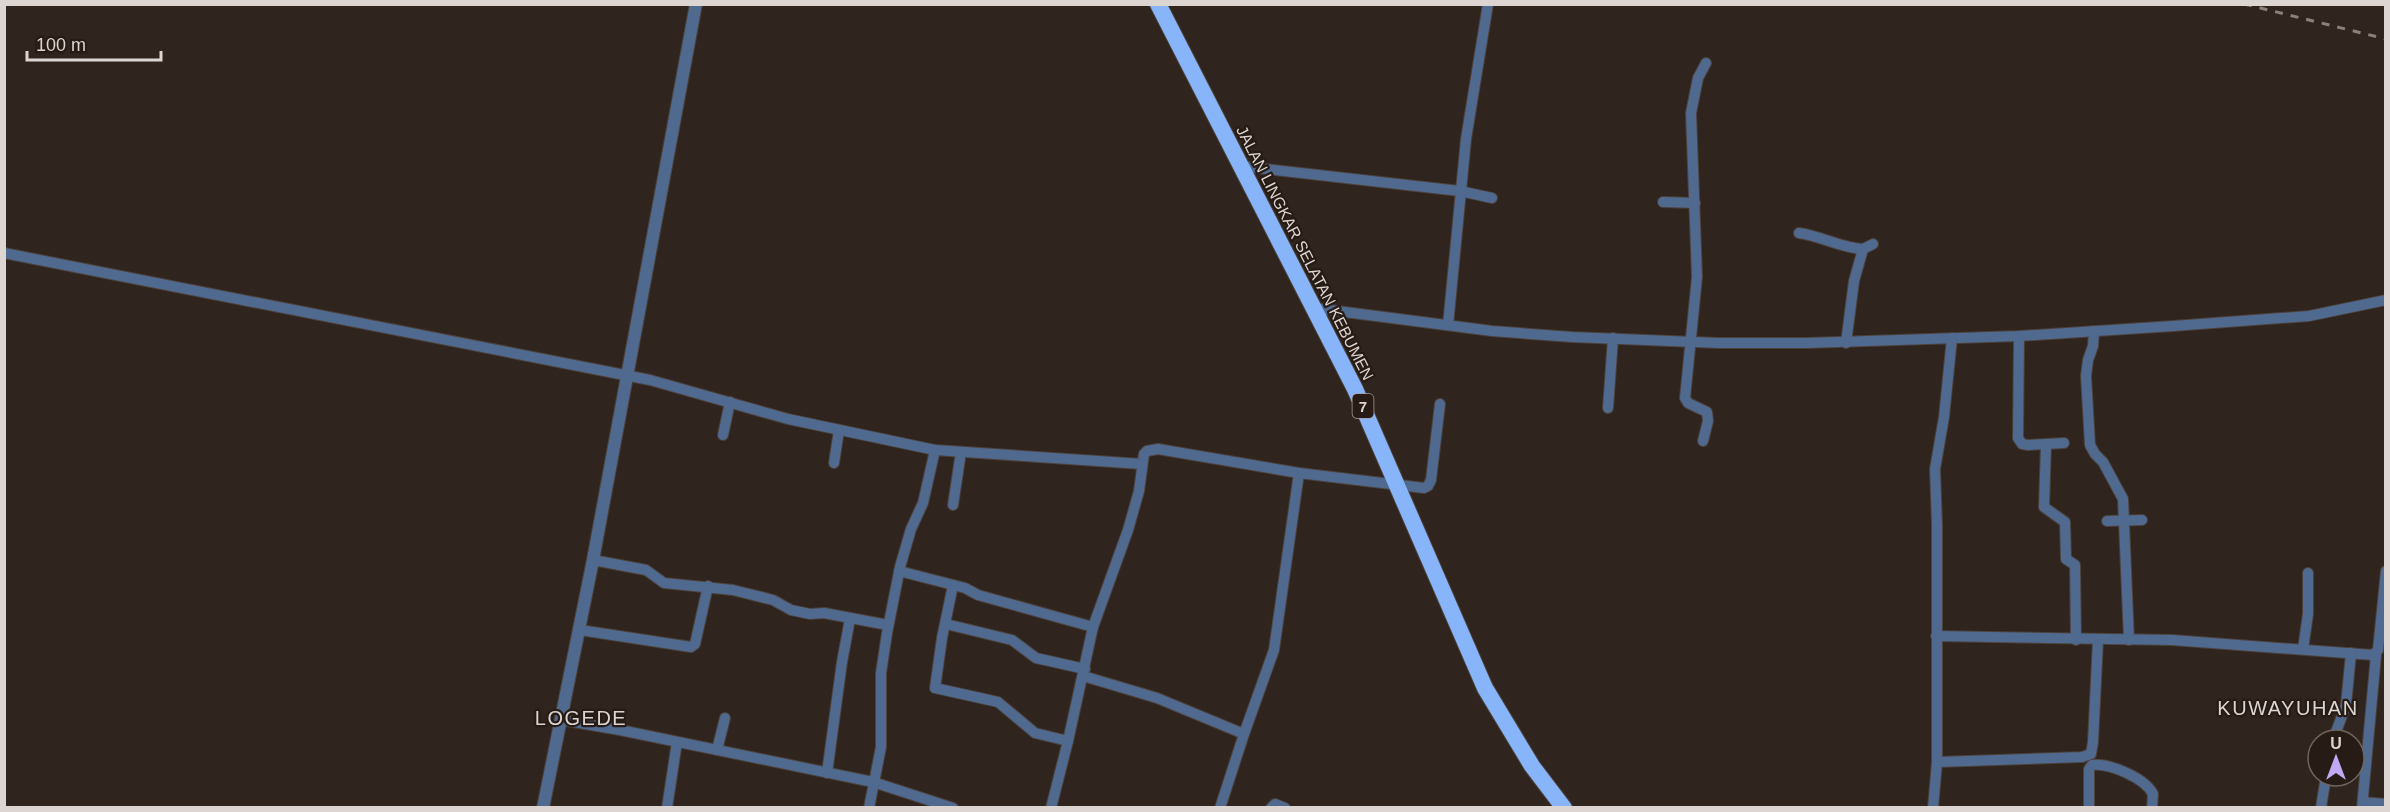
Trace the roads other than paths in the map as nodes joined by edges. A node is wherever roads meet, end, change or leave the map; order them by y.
1 (696, 4) edge
2 (1158, 4) edge
3 (1488, 4) edge
4 (1706, 63) dead end
5 (1239, 166) junction
6 (1460, 191) junction
7 (1492, 198) dead end
8 (1663, 202) dead end
9 (1695, 203) junction
10 (1799, 233) dead end
11 (4, 253) edge
12 (2385, 300) edge
13 (1314, 308) junction
14 (1448, 325) junction
15 (2094, 331) junction
16 (2019, 336) junction
17 (1613, 338) junction
18 (1952, 338) junction
19 (1690, 342) junction
20 (1846, 343) junction
21 (626, 376) junction
22 (730, 402) junction
23 (1440, 405) dead end
24 (1608, 408) dead end
25 (839, 430) junction
26 (723, 435) dead end
27 (1703, 441) dead end
28 (2064, 443) dead end
29 (2046, 444) junction
30 (935, 450) junction
31 (961, 452) junction
32 (834, 463) dead end
33 (1142, 464) junction
34 (1299, 473) junction
35 (1397, 483) junction
36 (953, 505) dead end
37 (2142, 520) dead end
38 (2106, 521) dead end
39 (2125, 521) junction
40 (593, 560) junction
41 (899, 571) junction
42 (2385, 571) edge
43 (2308, 573) dead end
44 (953, 585) junction
45 (708, 586) junction
46 (850, 619) junction
47 (946, 624) junction
48 (888, 625) junction
49 (1093, 627) junction
50 (580, 630) junction
51 (1936, 636) junction
52 (2076, 640) junction
53 (2098, 640) junction
54 (2129, 640) junction
55 (2303, 649) junction
56 (2380, 653) edge
57 (2351, 654) junction
58 (1084, 672) junction
59 (725, 718) dead end
60 (562, 720) junction
61 (2337, 728) edge
62 (1244, 734) junction
63 (1068, 741) junction
64 (677, 742) junction
65 (717, 750) junction
66 (2082, 757) junction
67 (1937, 762) junction
68 (2090, 766) junction
69 (827, 773) junction
70 (873, 782) junction
71 (2324, 788) edge
72 (2385, 804) edge
73 (2362, 805) edge
74 (543, 807) edge
75 (667, 807) edge
76 (869, 807) edge
77 (953, 807) edge
78 (1051, 807) edge
79 (1220, 807) edge
80 (1270, 807) edge
81 (1285, 807) edge
82 (1564, 807) edge
83 (1933, 807) edge
84 (2089, 807) edge
85 (2152, 807) edge
86 (2321, 807) edge

1 - 21 street
2 - 5 highway, JALAN LINGKAR SELATAN KEBUMEN / 7
3 - 6 street
4 - 9 street
5 - 6 street
5 - 13 highway, JALAN LINGKAR SELATAN KEBUMEN / 7
6 - 7 street
6 - 14 street
8 - 9 street
9 - 19 street
10 - 20 street
11 - 21 street
12 - 15 street
13 - 14 street
13 - 35 highway, JALAN LINGKAR SELATAN KEBUMEN / 7
14 - 17 street
15 - 16 street
15 - 39 street
16 - 18 street
16 - 29 street
17 - 19 street
17 - 24 street
18 - 20 street
18 - 51 street
19 - 20 street
19 - 27 street
21 - 22 street
21 - 40 street
22 - 25 street
22 - 26 street
23 - 35 street
25 - 30 street
25 - 32 street
28 - 29 street
29 - 52 street
30 - 31 street
30 - 41 street
31 - 33 street
31 - 36 street
33 - 34 street
33 - 49 street
34 - 35 street
34 - 62 street
35 - 82 highway, JALAN LINGKAR SELATAN KEBUMEN / 7
37 - 39 street
38 - 39 street
39 - 54 street
40 - 45 street
40 - 50 street
41 - 44 street
41 - 48 street
42 - 56 street
43 - 55 street
44 - 47 street
44 - 49 street
45 - 46 street
45 - 50 street
46 - 48 street
46 - 69 street
47 - 58 street
47 - 63 street
48 - 70 street
49 - 58 street
50 - 60 street
51 - 52 street
51 - 67 street
52 - 53 street
53 - 54 street
53 - 66 street
54 - 55 street
55 - 57 street
56 - 57 street
56 - 73 street
57 - 61 street
58 - 62 street
58 - 63 street
59 - 65 street
60 - 64 street
60 - 74 street
62 - 79 street
63 - 78 street
64 - 65 street
64 - 75 street
65 - 69 street
66 - 67 street
66 - 68 street
67 - 83 street
68 - 84 street
68 - 85 street
69 - 70 street
70 - 76 street
70 - 77 street
71 - 86 street
72 - 73 street
80 - 81 street

